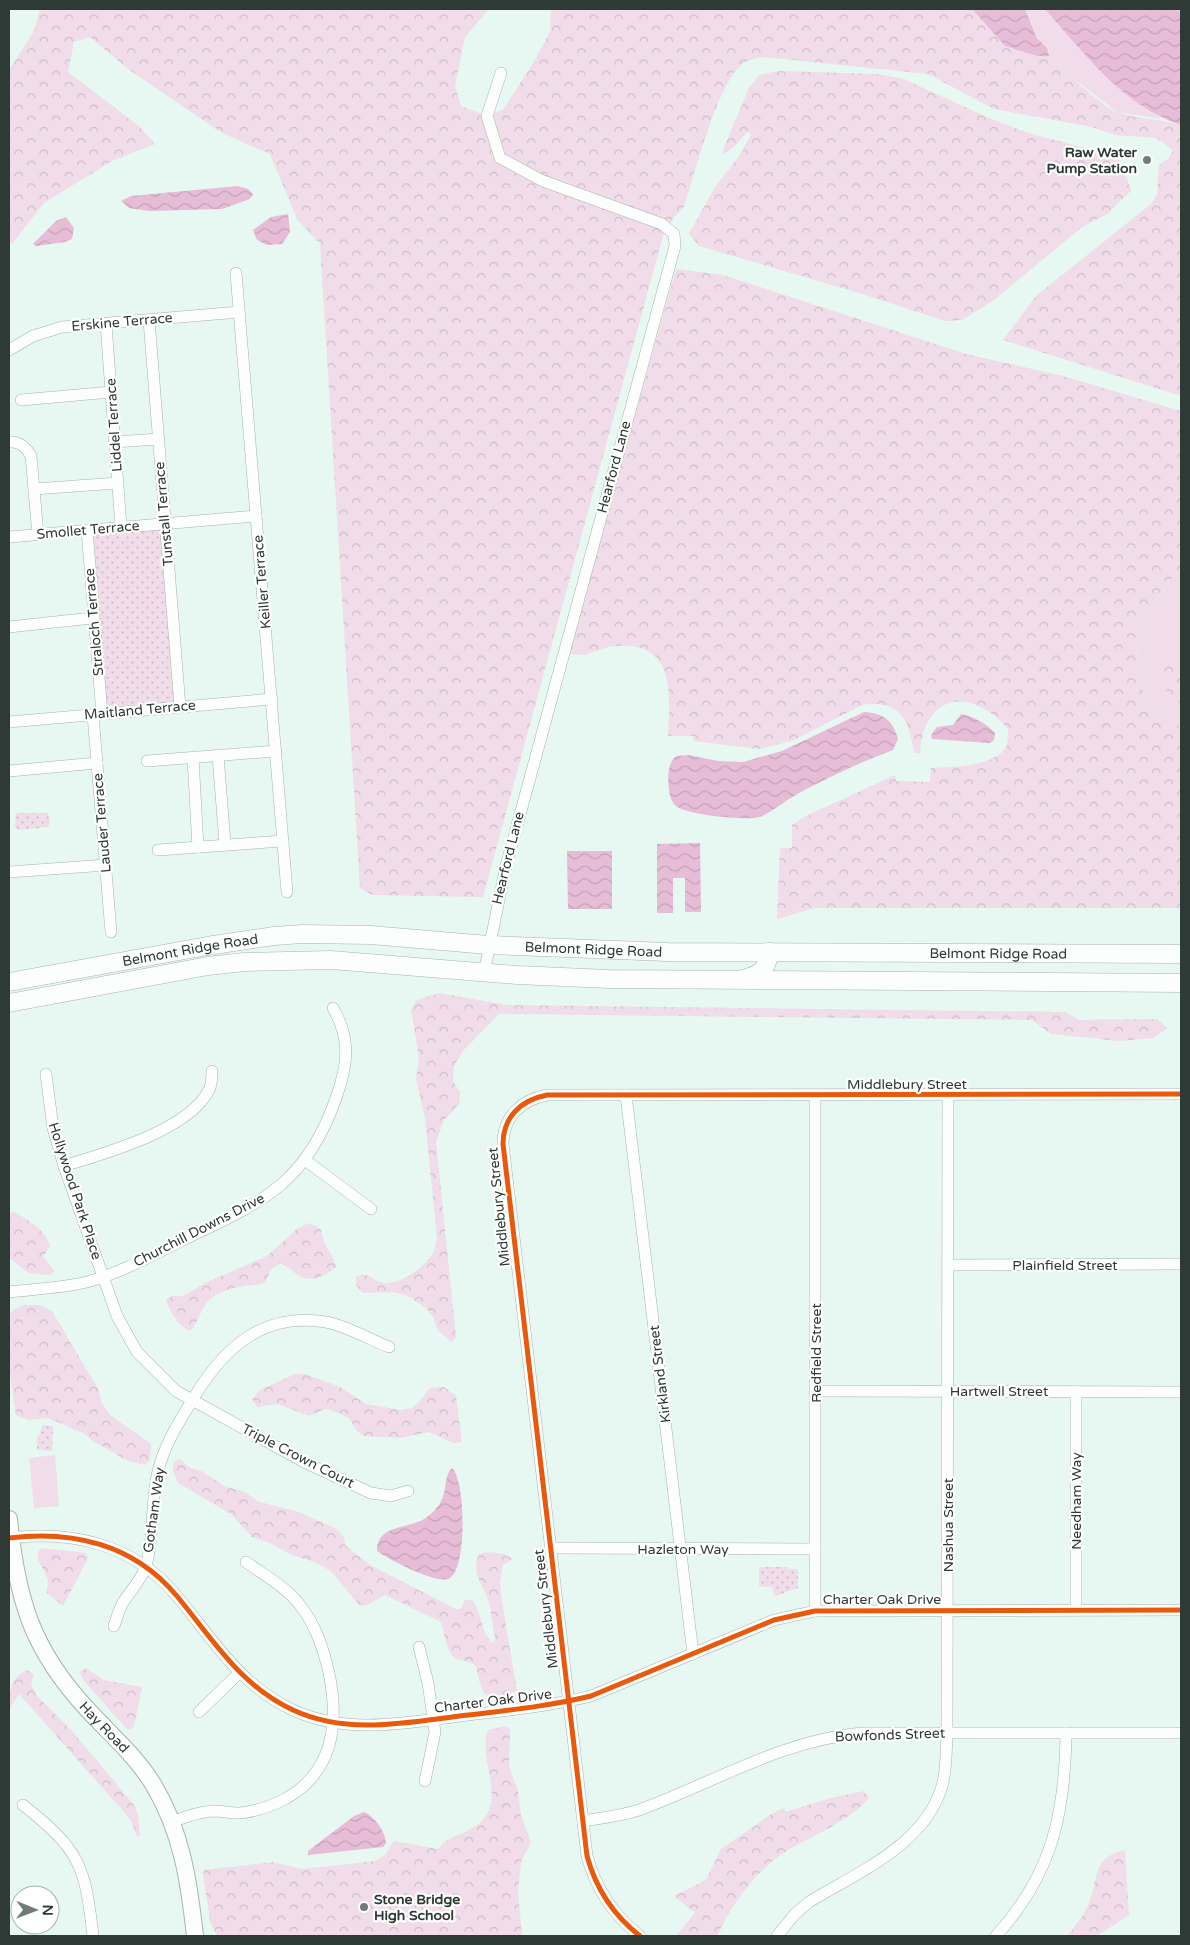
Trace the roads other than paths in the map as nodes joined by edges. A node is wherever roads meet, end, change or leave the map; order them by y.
1 (501, 72) dead end
2 (236, 273) dead end
3 (239, 312) junction
4 (150, 320) junction
5 (106, 324) junction
6 (9, 350) edge
7 (111, 392) junction
8 (21, 400) dead end
9 (159, 439) junction
10 (9, 442) edge
11 (114, 442) junction
12 (118, 483) junction
13 (34, 489) junction
14 (256, 516) junction
15 (165, 523) junction
16 (121, 527) junction
17 (87, 530) junction
18 (38, 535) junction
19 (9, 537) edge
20 (92, 618) junction
21 (9, 627) edge
22 (272, 699) junction
23 (180, 707) junction
24 (97, 714) junction
25 (9, 722) edge
26 (276, 751) junction
27 (218, 756) junction
28 (193, 758) junction
29 (147, 761) dead end
30 (97, 764) junction
31 (9, 771) edge
32 (284, 841) junction
33 (224, 844) junction
34 (198, 847) junction
35 (158, 850) dead end
36 (106, 865) junction
37 (9, 872) edge
38 (287, 892) dead end
39 (112, 932) dead end
40 (488, 945) junction
41 (770, 952) junction
42 (1181, 954) edge
43 (484, 973) junction
44 (736, 981) junction
45 (9, 982) edge
46 (1181, 982) edge
47 (9, 1004) edge
48 (333, 1008) dead end
49 (212, 1070) dead end
50 (46, 1074) dead end
51 (1181, 1094) edge
52 (626, 1095) junction
53 (815, 1095) junction
54 (948, 1096) junction
55 (306, 1160) junction
56 (64, 1166) junction
57 (371, 1209) dead end
58 (1181, 1264) edge
59 (948, 1265) junction
60 (102, 1277) junction
61 (9, 1292) edge
62 (389, 1347) dead end
63 (816, 1391) junction
64 (948, 1391) junction
65 (1076, 1392) junction
66 (1181, 1392) edge
67 (192, 1400) junction
68 (408, 1491) dead end
69 (9, 1519) edge
70 (10, 1538) edge
71 (551, 1548) junction
72 (815, 1549) junction
73 (681, 1550) junction
74 (246, 1562) dead end
75 (145, 1567) junction
76 (948, 1610) junction
77 (1076, 1610) junction
78 (1181, 1610) edge
79 (815, 1611) junction
80 (114, 1626) dead end
81 (419, 1647) dead end
82 (693, 1654) junction
83 (239, 1673) junction
84 (569, 1702) junction
85 (199, 1712) dead end
86 (434, 1719) junction
87 (334, 1722) junction
88 (947, 1733) junction
89 (1066, 1733) junction
90 (1181, 1733) edge
91 (425, 1781) dead end
92 (23, 1805) dead end
93 (583, 1821) junction
94 (172, 1822) junction
95 (93, 1936) edge
96 (195, 1936) edge
97 (640, 1936) edge
98 (777, 1936) edge
99 (996, 1936) edge

1 - 40 street, Hearford Lane
2 - 3 street, Keiller Terrace
3 - 4 street, Erskine Terrace
3 - 14 street, Keiller Terrace
4 - 5 street, Erskine Terrace
4 - 9 street, Tunstall Terrace
5 - 6 street, Erskine Terrace
5 - 7 street, Liddel Terrace
7 - 8 street
7 - 11 street, Liddel Terrace
9 - 11 street
9 - 15 street, Tunstall Terrace
10 - 13 street
11 - 12 street, Liddel Terrace
12 - 13 street
12 - 16 street, Liddel Terrace
13 - 18 street
14 - 15 street, Smollet Terrace
14 - 22 street, Keiller Terrace
15 - 16 street, Smollet Terrace
15 - 23 street, Tunstall Terrace
16 - 17 street, Smollet Terrace
17 - 18 street, Smollet Terrace
17 - 20 street, Straloch Terrace
18 - 19 street, Smollet Terrace
20 - 21 street
20 - 24 street, Straloch Terrace
22 - 23 street, Maitland Terrace
22 - 26 street, Keiller Terrace
23 - 24 street, Maitland Terrace
24 - 25 street, Maitland Terrace
24 - 30 street, Lauder Terrace
26 - 27 street
26 - 32 street, Keiller Terrace
27 - 28 street
27 - 33 street
28 - 29 street
28 - 34 street
30 - 31 street
30 - 36 street, Lauder Terrace
32 - 33 street
32 - 38 street, Keiller Terrace
33 - 34 street
34 - 35 street
36 - 37 street
36 - 39 street, Lauder Terrace
40 - 41 main road, Belmont Ridge Road
40 - 43 street, Hearford Lane
40 - 45 main road, Belmont Ridge Road
41 - 42 main road, Belmont Ridge Road
41 - 44 main road
43 - 44 main road, Belmont Ridge Road
43 - 47 main road, Belmont Ridge Road
44 - 46 main road, Belmont Ridge Road
48 - 55 street, Churchill Downs Drive
49 - 56 street
50 - 56 street, Hollywood Park Place
51 - 54 street, Middlebury Street
52 - 53 street, Middlebury Street
52 - 71 street, Middlebury Street
52 - 73 street, Kirkland Street
53 - 54 street, Middlebury Street
53 - 63 street, Redfield Street
54 - 59 street, Nashua Street
55 - 57 street
55 - 60 street, Churchill Downs Drive
56 - 60 street, Hollywood Park Place
58 - 59 street, Plainfield Street
59 - 64 street, Nashua Street
60 - 61 street, Churchill Downs Drive
60 - 67 street, Hollywood Park Place
62 - 67 street, Gotham Way
63 - 64 street, Hartwell Street
63 - 72 street, Redfield Street
64 - 65 street, Hartwell Street
64 - 76 street, Nashua Street
65 - 66 street, Hartwell Street
65 - 77 street, Needham Way
67 - 68 street, Triple Crown Court
67 - 75 street, Gotham Way
69 - 70 street, Hay Road
70 - 75 street, Charter Oak Drive
70 - 94 street, Hay Road
71 - 73 street, Hazleton Way
71 - 84 street, Middlebury Street
72 - 73 street, Hazleton Way
72 - 79 street, Redfield Street
73 - 82 street, Kirkland Street
74 - 87 street
75 - 80 street, Gotham Way
75 - 83 street, Charter Oak Drive
76 - 77 street, Charter Oak Drive
76 - 79 street, Charter Oak Drive
76 - 88 street, Nashua Street
77 - 78 street, Charter Oak Drive
79 - 82 street, Charter Oak Drive
81 - 86 street
82 - 84 street, Charter Oak Drive
83 - 85 street
83 - 87 street, Charter Oak Drive
84 - 86 street, Charter Oak Drive
84 - 93 street, Middlebury Street
86 - 87 street, Charter Oak Drive
86 - 91 street
87 - 94 street
88 - 89 street, Bowfonds Street
88 - 93 street, Bowfonds Street
88 - 98 street, Nashua Street
89 - 90 street, Bowfonds Street
89 - 99 street
92 - 95 street
93 - 97 street
94 - 96 street, Hay Road

